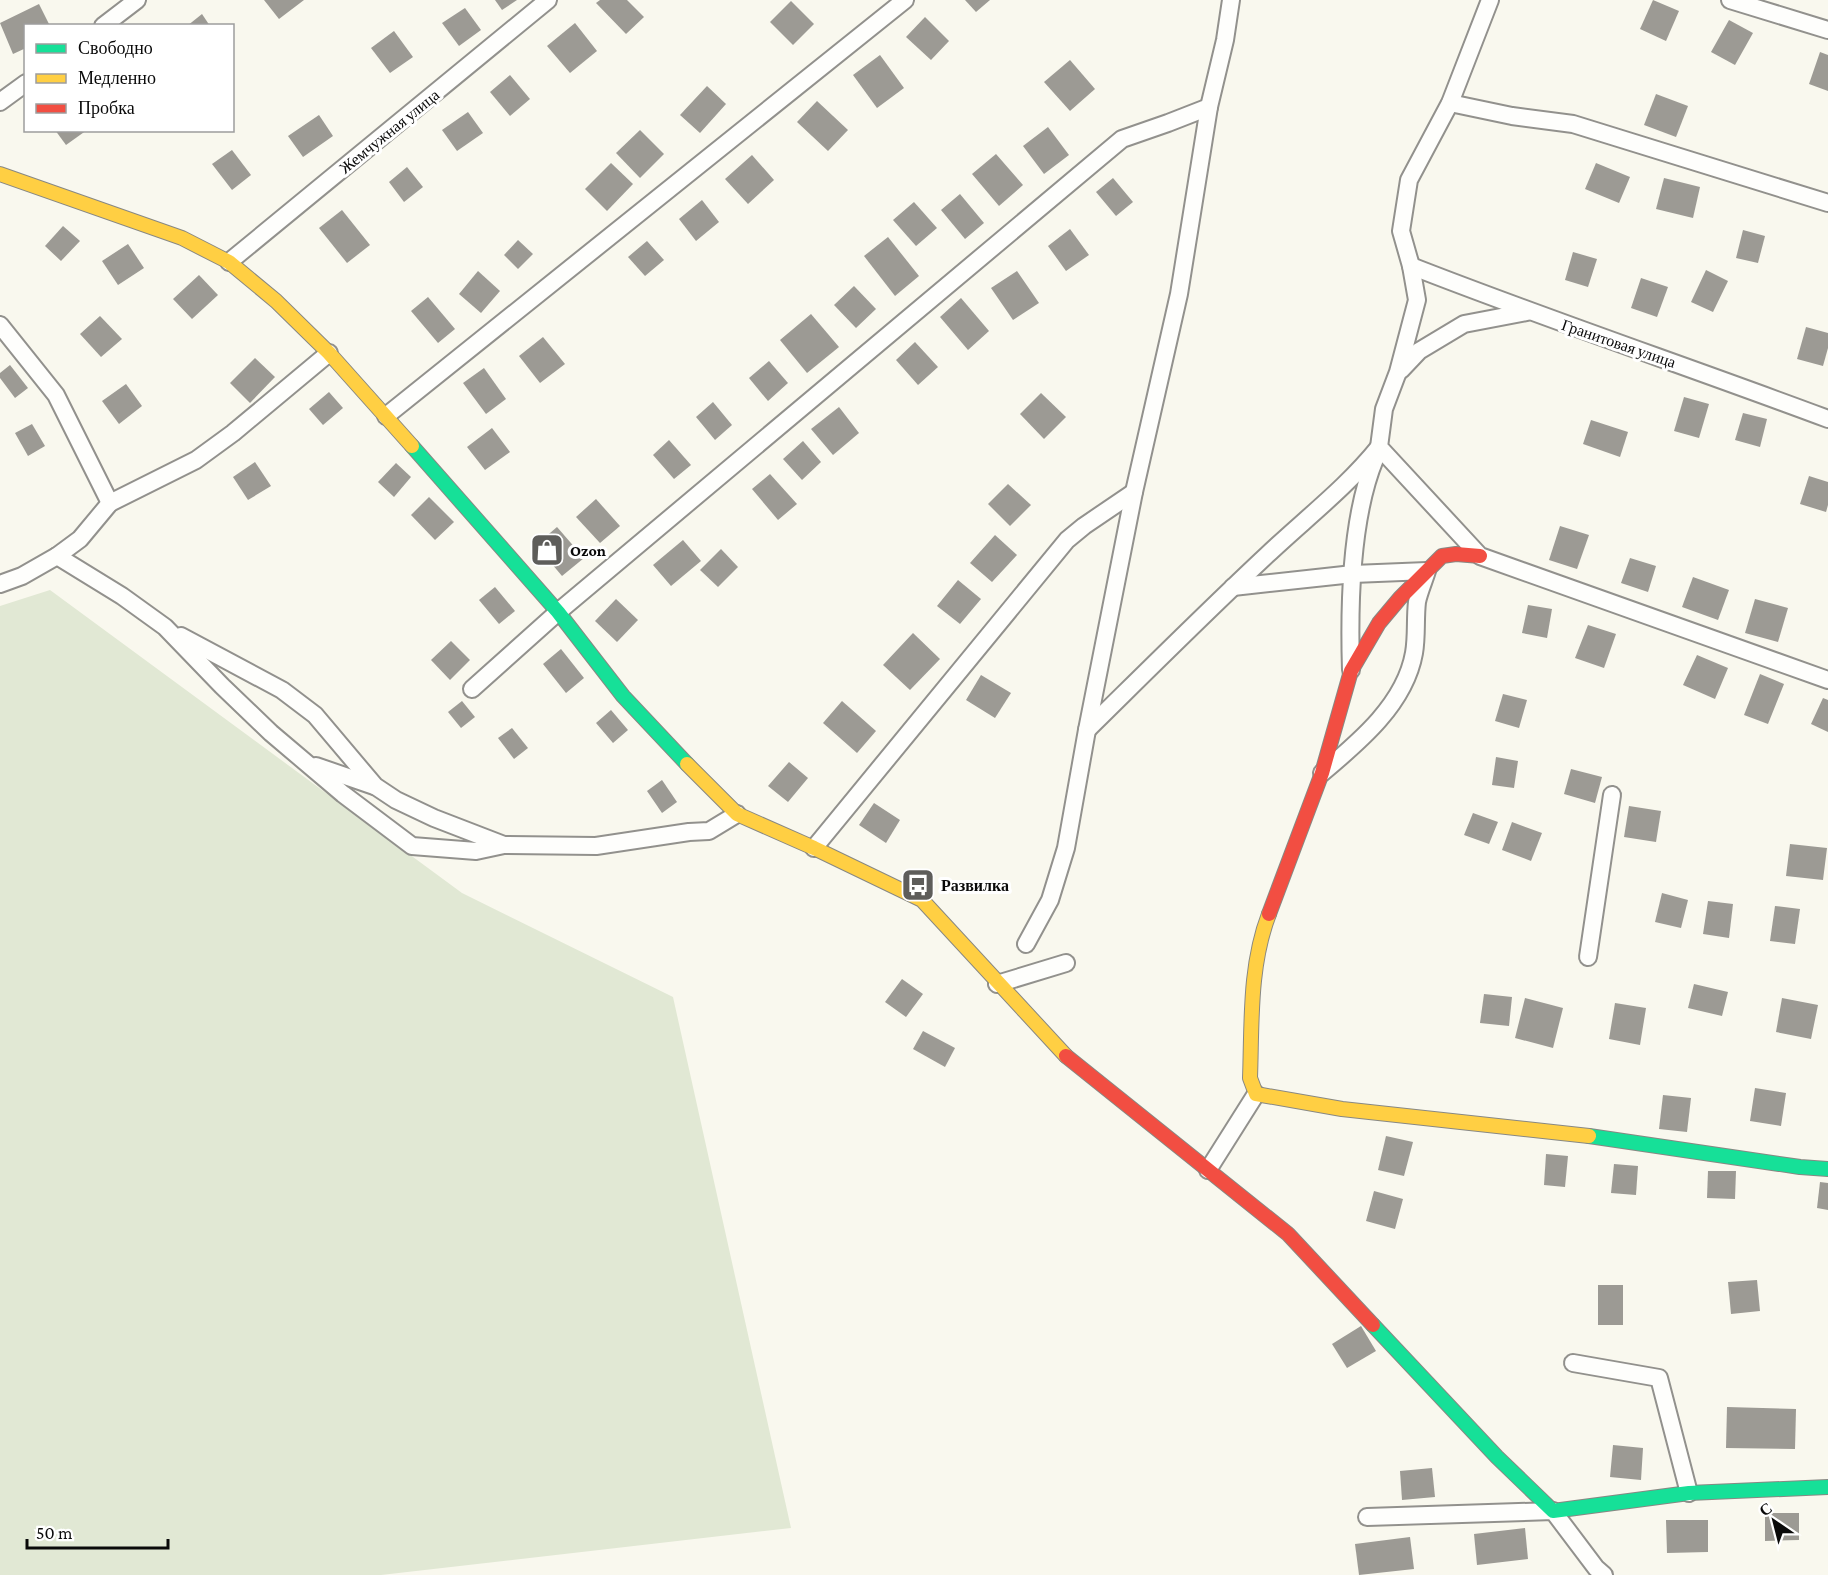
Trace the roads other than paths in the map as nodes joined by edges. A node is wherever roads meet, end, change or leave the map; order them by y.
1 (137, 0) edge
2 (548, 0) edge
3 (905, 0) edge
4 (1232, 0) edge
5 (1490, 0) edge
6 (1730, 0) edge
7 (106, 24) edge
8 (1828, 30) edge
9 (24, 84) edge
10 (0, 102) edge
11 (1450, 103) junction
12 (1209, 107) junction
13 (0, 174) edge
14 (1828, 203) edge
15 (230, 262) junction
16 (1411, 266) junction
17 (1527, 312) junction
18 (0, 325) edge
19 (329, 353) junction
20 (1398, 372) junction
21 (386, 416) junction
22 (1828, 419) edge
23 (1379, 447) junction
24 (1134, 492) junction
25 (110, 503) junction
26 (57, 556) junction
27 (1480, 556) junction
28 (1427, 571) junction
29 (1353, 574) junction
30 (0, 584) edge
31 (1233, 587) junction
32 (558, 612) junction
33 (165, 627) junction
34 (1351, 671) junction
35 (1828, 680) edge
36 (472, 688) dead end
37 (1087, 730) junction
38 (308, 763) junction
39 (1322, 773) junction
40 (375, 786) junction
41 (1612, 795) dead end
42 (737, 814) junction
43 (504, 845) junction
44 (814, 848) junction
45 (1026, 944) dead end
46 (1588, 957) dead end
47 (1066, 963) dead end
48 (997, 984) junction
49 (1256, 1094) junction
50 (1828, 1169) edge
51 (1208, 1170) junction
52 (1573, 1363) dead end
53 (1828, 1487) edge
54 (1689, 1493) junction
55 (1553, 1511) junction
56 (1367, 1517) dead end
57 (1597, 1573) edge

1 - 7 street
2 - 15 street, Жемчужная улица
3 - 21 street
4 - 12 street
5 - 11 street
6 - 8 street
9 - 10 street
11 - 14 street
11 - 16 street
12 - 24 street
12 - 32 street
13 - 15 street
15 - 19 street
16 - 17 street, Гранитовая улица
16 - 20 street
17 - 20 street
17 - 22 street, Гранитовая улица
18 - 25 street
19 - 21 street
19 - 25 street
20 - 23 street
21 - 32 street
23 - 27 street
23 - 29 street
23 - 31 street
24 - 37 street
24 - 44 street
25 - 26 street
26 - 30 street
26 - 33 street
27 - 28 street
27 - 35 street
28 - 29 street
28 - 34 street
28 - 39 street
29 - 31 street
29 - 34 street
31 - 37 street
32 - 36 street
32 - 42 street
33 - 38 street
33 - 40 street
34 - 39 street
37 - 45 street
38 - 40 street
38 - 43 street
39 - 49 street
40 - 43 street
41 - 46 street
42 - 43 street
42 - 44 street
44 - 48 street
47 - 48 street
48 - 51 street
49 - 50 street
49 - 51 street
51 - 55 street
52 - 54 street
53 - 54 street
54 - 55 street
55 - 56 street
55 - 57 street

